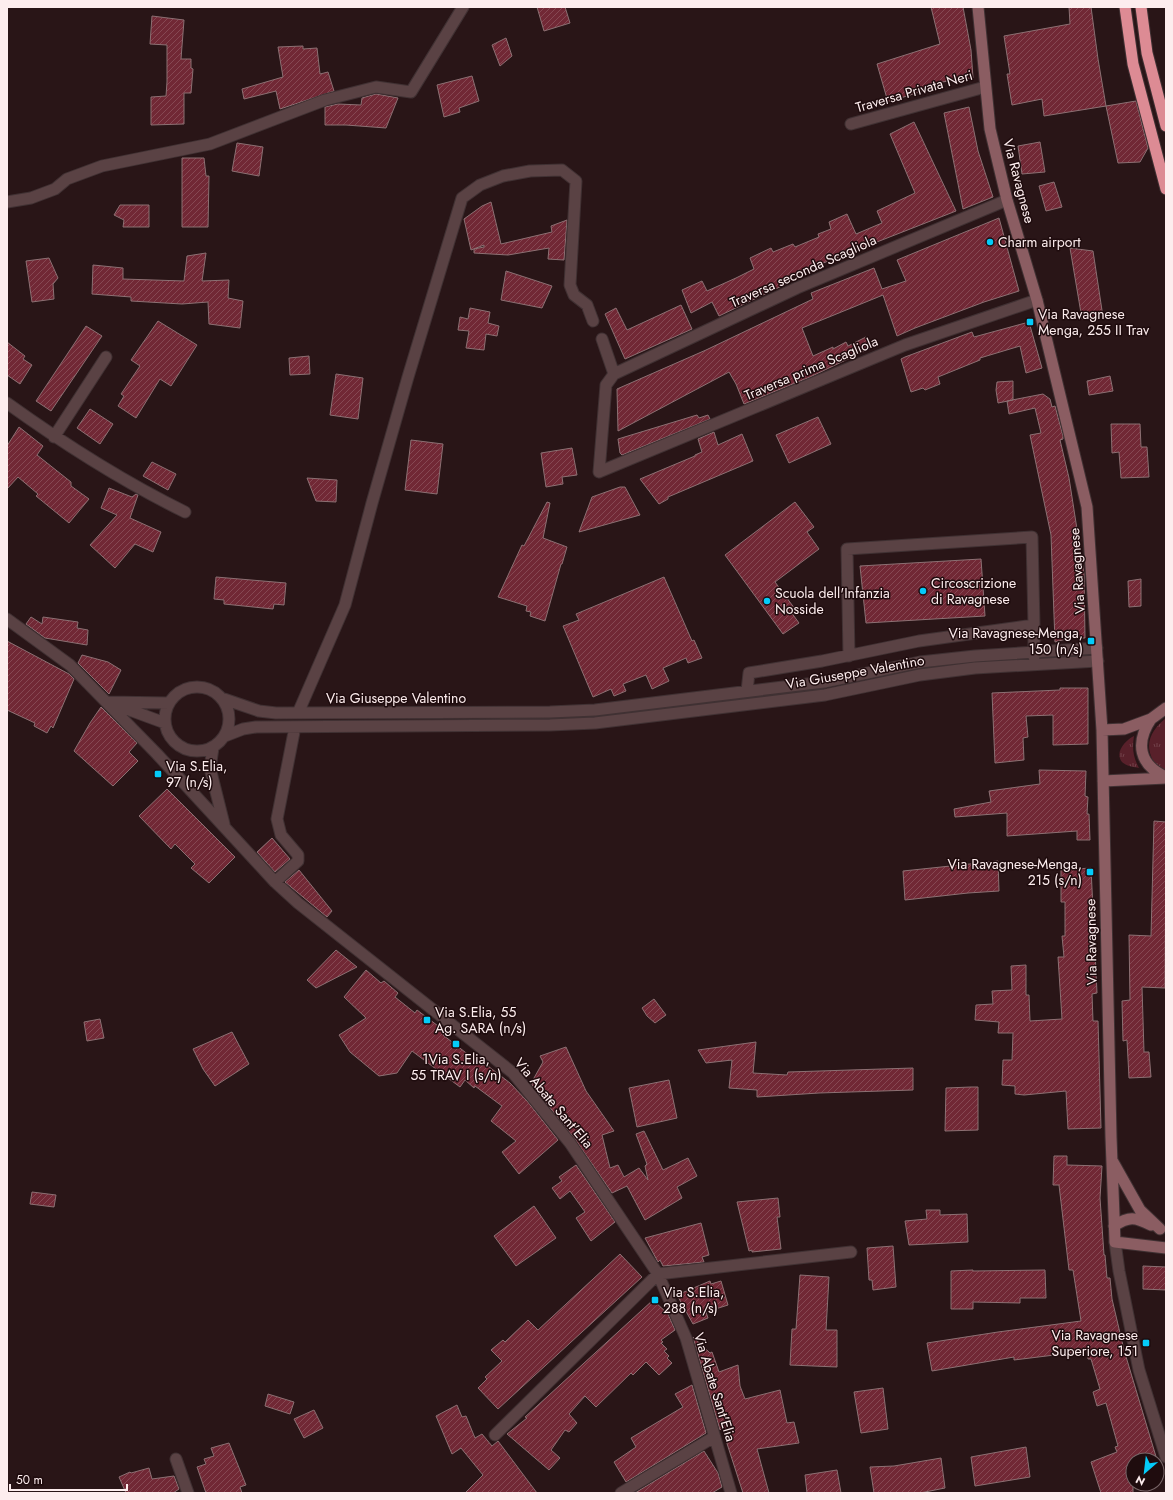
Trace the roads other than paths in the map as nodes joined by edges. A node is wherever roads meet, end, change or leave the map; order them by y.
1 (463, 7) edge
2 (978, 7) edge
3 (1125, 7) edge
4 (1141, 7) edge
5 (985, 87) junction
6 (851, 124) dead end
7 (1166, 126) edge
8 (1166, 189) edge
9 (1007, 200) junction
10 (7, 202) edge
11 (1036, 300) junction
12 (593, 321) dead end
13 (602, 339) dead end
14 (106, 357) dead end
15 (614, 374) junction
16 (7, 403) edge
17 (54, 437) junction
18 (185, 512) dead end
19 (7, 620) edge
20 (1034, 625) junction
21 (1098, 648) junction
22 (1034, 652) junction
23 (849, 656) junction
24 (1098, 661) junction
25 (1034, 664) junction
26 (747, 691) junction
27 (224, 699) junction
28 (108, 702) junction
29 (169, 703) junction
30 (1166, 708) edge
31 (569, 711) junction
32 (298, 713) junction
33 (1151, 719) junction
34 (165, 723) junction
35 (569, 724) junction
36 (295, 727) junction
37 (1102, 730) junction
38 (226, 736) junction
39 (213, 748) junction
40 (194, 751) junction
41 (210, 768) junction
42 (1166, 778) edge
43 (1103, 781) junction
44 (224, 826) junction
45 (275, 882) junction
46 (1112, 1159) junction
47 (1114, 1226) junction
48 (1163, 1231) edge
49 (1115, 1242) junction
50 (1166, 1248) edge
51 (852, 1252) dead end
52 (658, 1274) junction
53 (495, 1435) dead end
54 (714, 1437) junction
55 (1166, 1457) edge
56 (176, 1459) dead end
57 (188, 1493) edge
58 (621, 1493) edge
59 (731, 1493) edge

1 - 10 street
2 - 5 main road, Via Ravagnese
3 - 8 highway
4 - 7 highway
5 - 6 street, Traversa Privata Neri
5 - 9 main road, Via Ravagnese
9 - 11 main road, Via Ravagnese
9 - 15 street, Traversa seconda Scagliola
11 - 15 street, Traversa prima Scagliola
11 - 21 main road, Via Ravagnese
12 - 32 street
13 - 15 street
14 - 17 street
16 - 17 street
17 - 18 street
19 - 28 street, Via Abate Sant'Elia
20 - 22 street
20 - 23 street
20 - 23 street
21 - 22 street, Via Giuseppe Valentino
21 - 24 main road, Via Ravagnese
22 - 25 street
22 - 26 street, Via Giuseppe Valentino
23 - 26 street
24 - 25 street, Via Giuseppe Valentino
24 - 37 main road, Via Ravagnese
25 - 35 street, Via Giuseppe Valentino
26 - 31 street, Via Giuseppe Valentino
27 - 29 street
27 - 32 street, Via Giuseppe Valentino
27 - 38 street
28 - 29 street
28 - 34 street, Via Abate Sant'Elia
28 - 44 street, Via Abate Sant'Elia
29 - 34 street
30 - 33 main road
31 - 32 street, Via Giuseppe Valentino
31 - 35 street
33 - 37 main road
33 - 42 main road
34 - 40 street
35 - 36 street, Via Giuseppe Valentino
36 - 38 street, Via Giuseppe Valentino
36 - 45 street
37 - 43 main road, Via Ravagnese
38 - 39 street
39 - 40 street
39 - 41 street, Via Abate Sant'Elia
40 - 41 street, Via Abate Sant'Elia
41 - 44 street, Via Abate Sant'Elia
42 - 43 main road
43 - 46 main road, Via Ravagnese
44 - 45 street, Via Abate Sant'Elia
45 - 52 street, Via Abate Sant'Elia
46 - 47 main road, Via Ravagnese
46 - 48 main road
47 - 48 main road
47 - 49 main road, Via Ravagnese
49 - 50 main road
49 - 55 street
51 - 52 street
52 - 53 street
52 - 54 street, Via Abate Sant'Elia
54 - 58 street
54 - 59 street, Via Abate Sant'Elia
56 - 57 street

